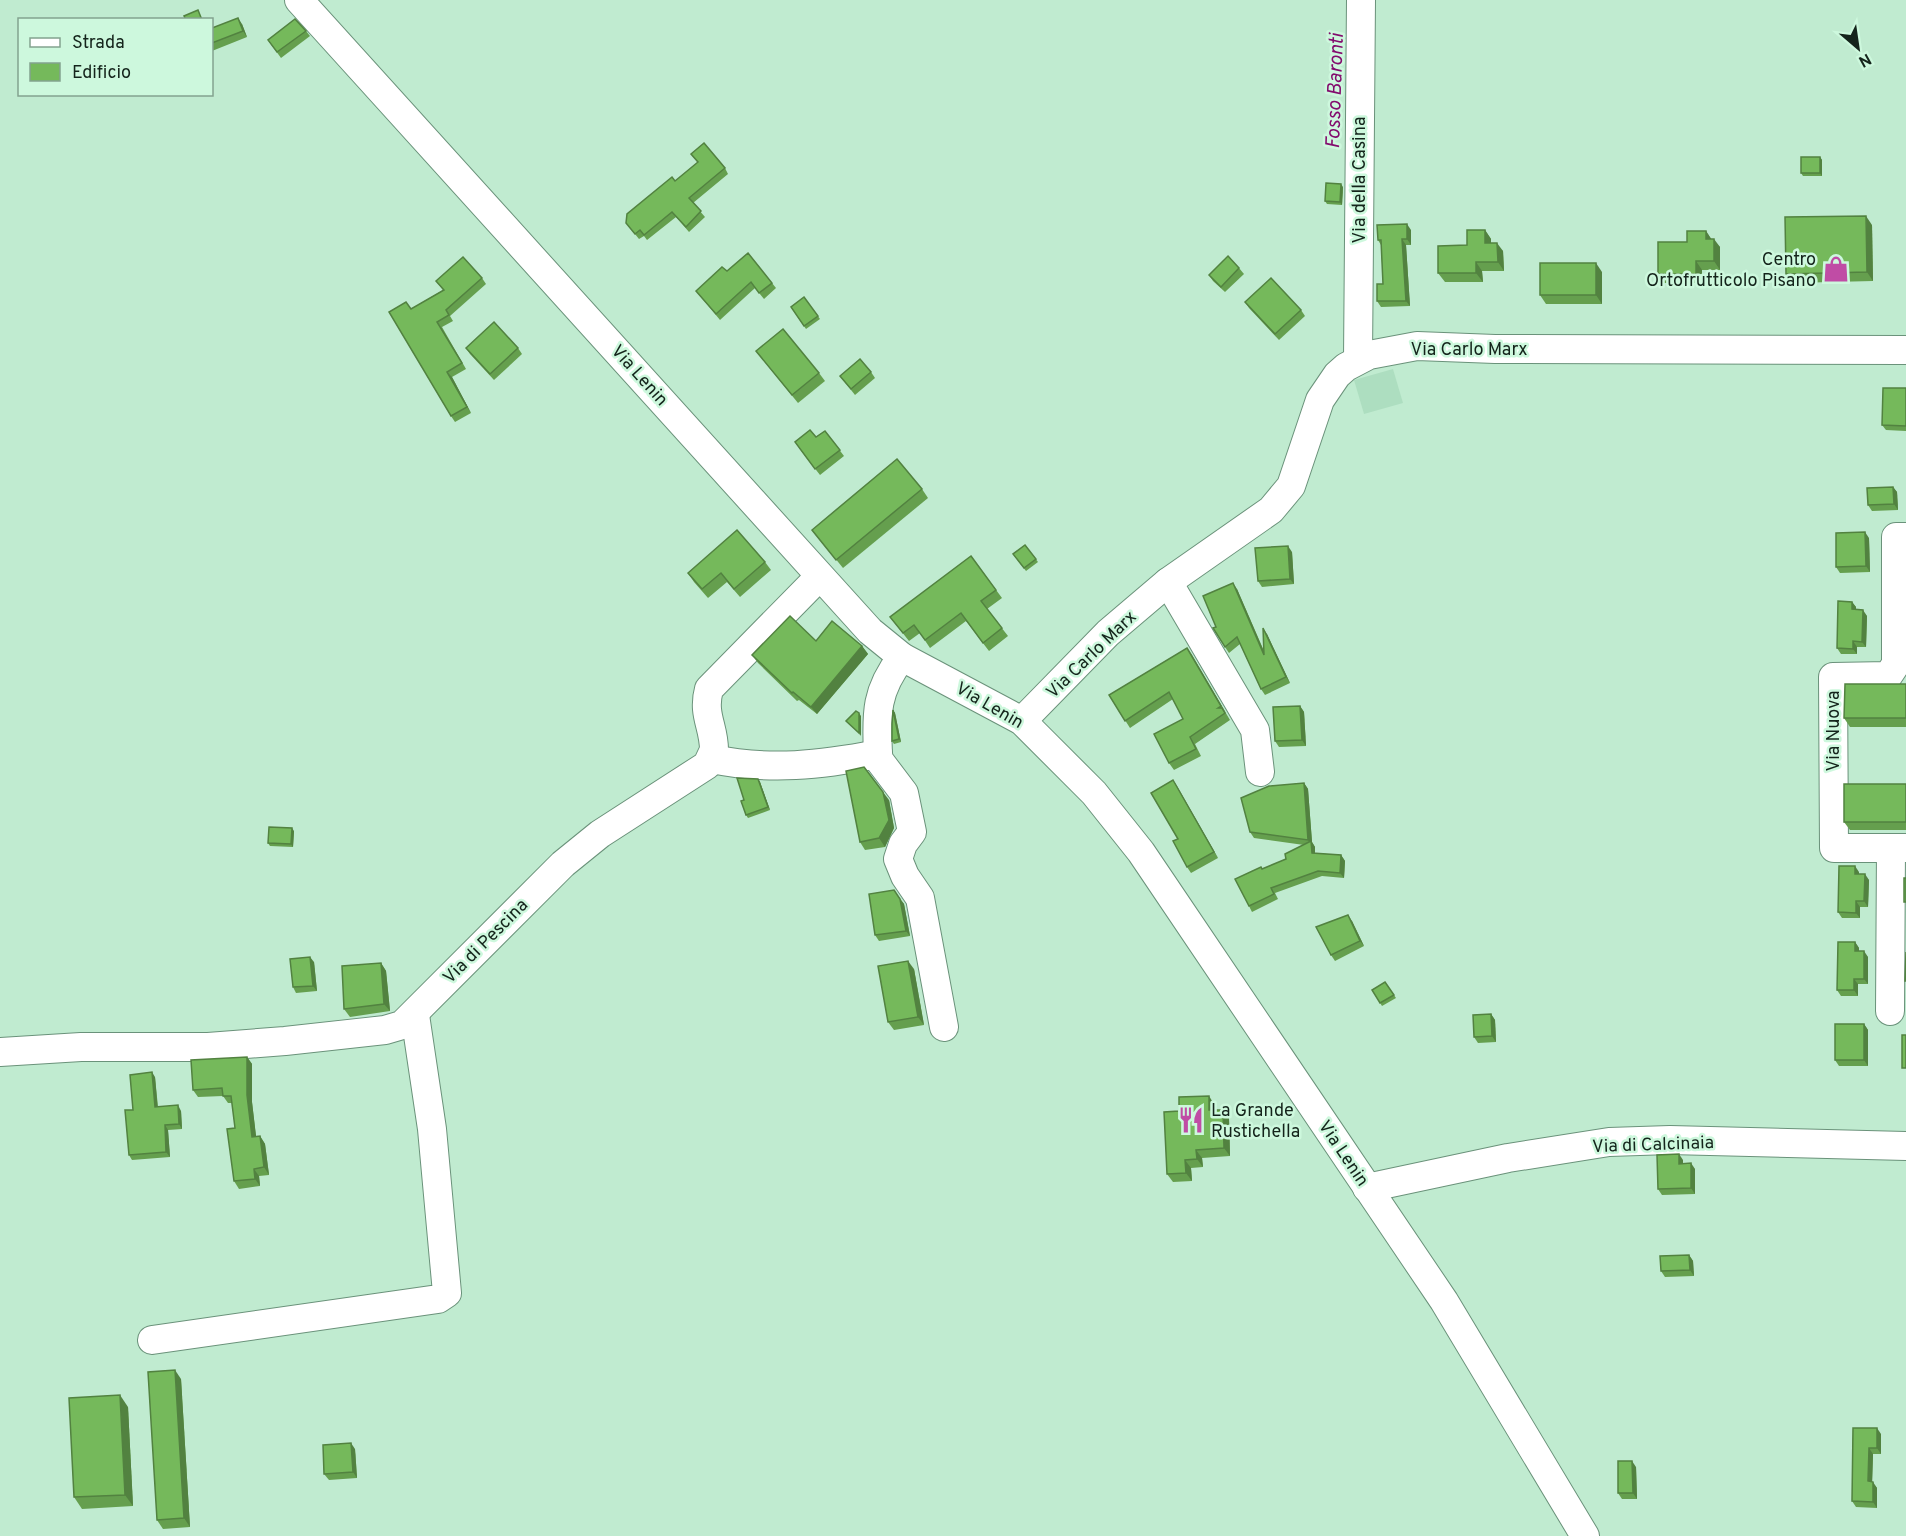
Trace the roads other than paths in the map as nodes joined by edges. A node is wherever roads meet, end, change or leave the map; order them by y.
1 (299, 0) edge
2 (1361, 0) edge
3 (1906, 350) edge
4 (1358, 359) junction
5 (1906, 537) edge
6 (819, 578) junction
7 (1168, 582) junction
8 (902, 657) junction
9 (1023, 721) junction
10 (878, 754) junction
11 (712, 759) junction
12 (1260, 772) dead end
13 (1899, 848) edge
14 (1890, 1011) dead end
15 (415, 1015) junction
16 (944, 1027) dead end
17 (0, 1052) edge
18 (1906, 1146) edge
19 (1367, 1188) junction
20 (152, 1340) dead end
21 (1585, 1536) edge

1 - 6 street, Via Lenin
2 - 4 street, Via della Casina
3 - 4 street, Via Carlo Marx
4 - 7 street, Via Carlo Marx
5 - 13 street, Via Nuova
6 - 8 street, Via Lenin
6 - 11 street
7 - 9 street, Via Carlo Marx
7 - 12 street
8 - 9 street, Via Lenin
8 - 10 street
9 - 19 street, Via Lenin
10 - 11 street
10 - 16 street
11 - 15 street, Via di Pescina
13 - 14 street
15 - 17 street, Via di Pescina
15 - 20 street
18 - 19 street, Via di Calcinaia
19 - 21 street, Via Lenin

